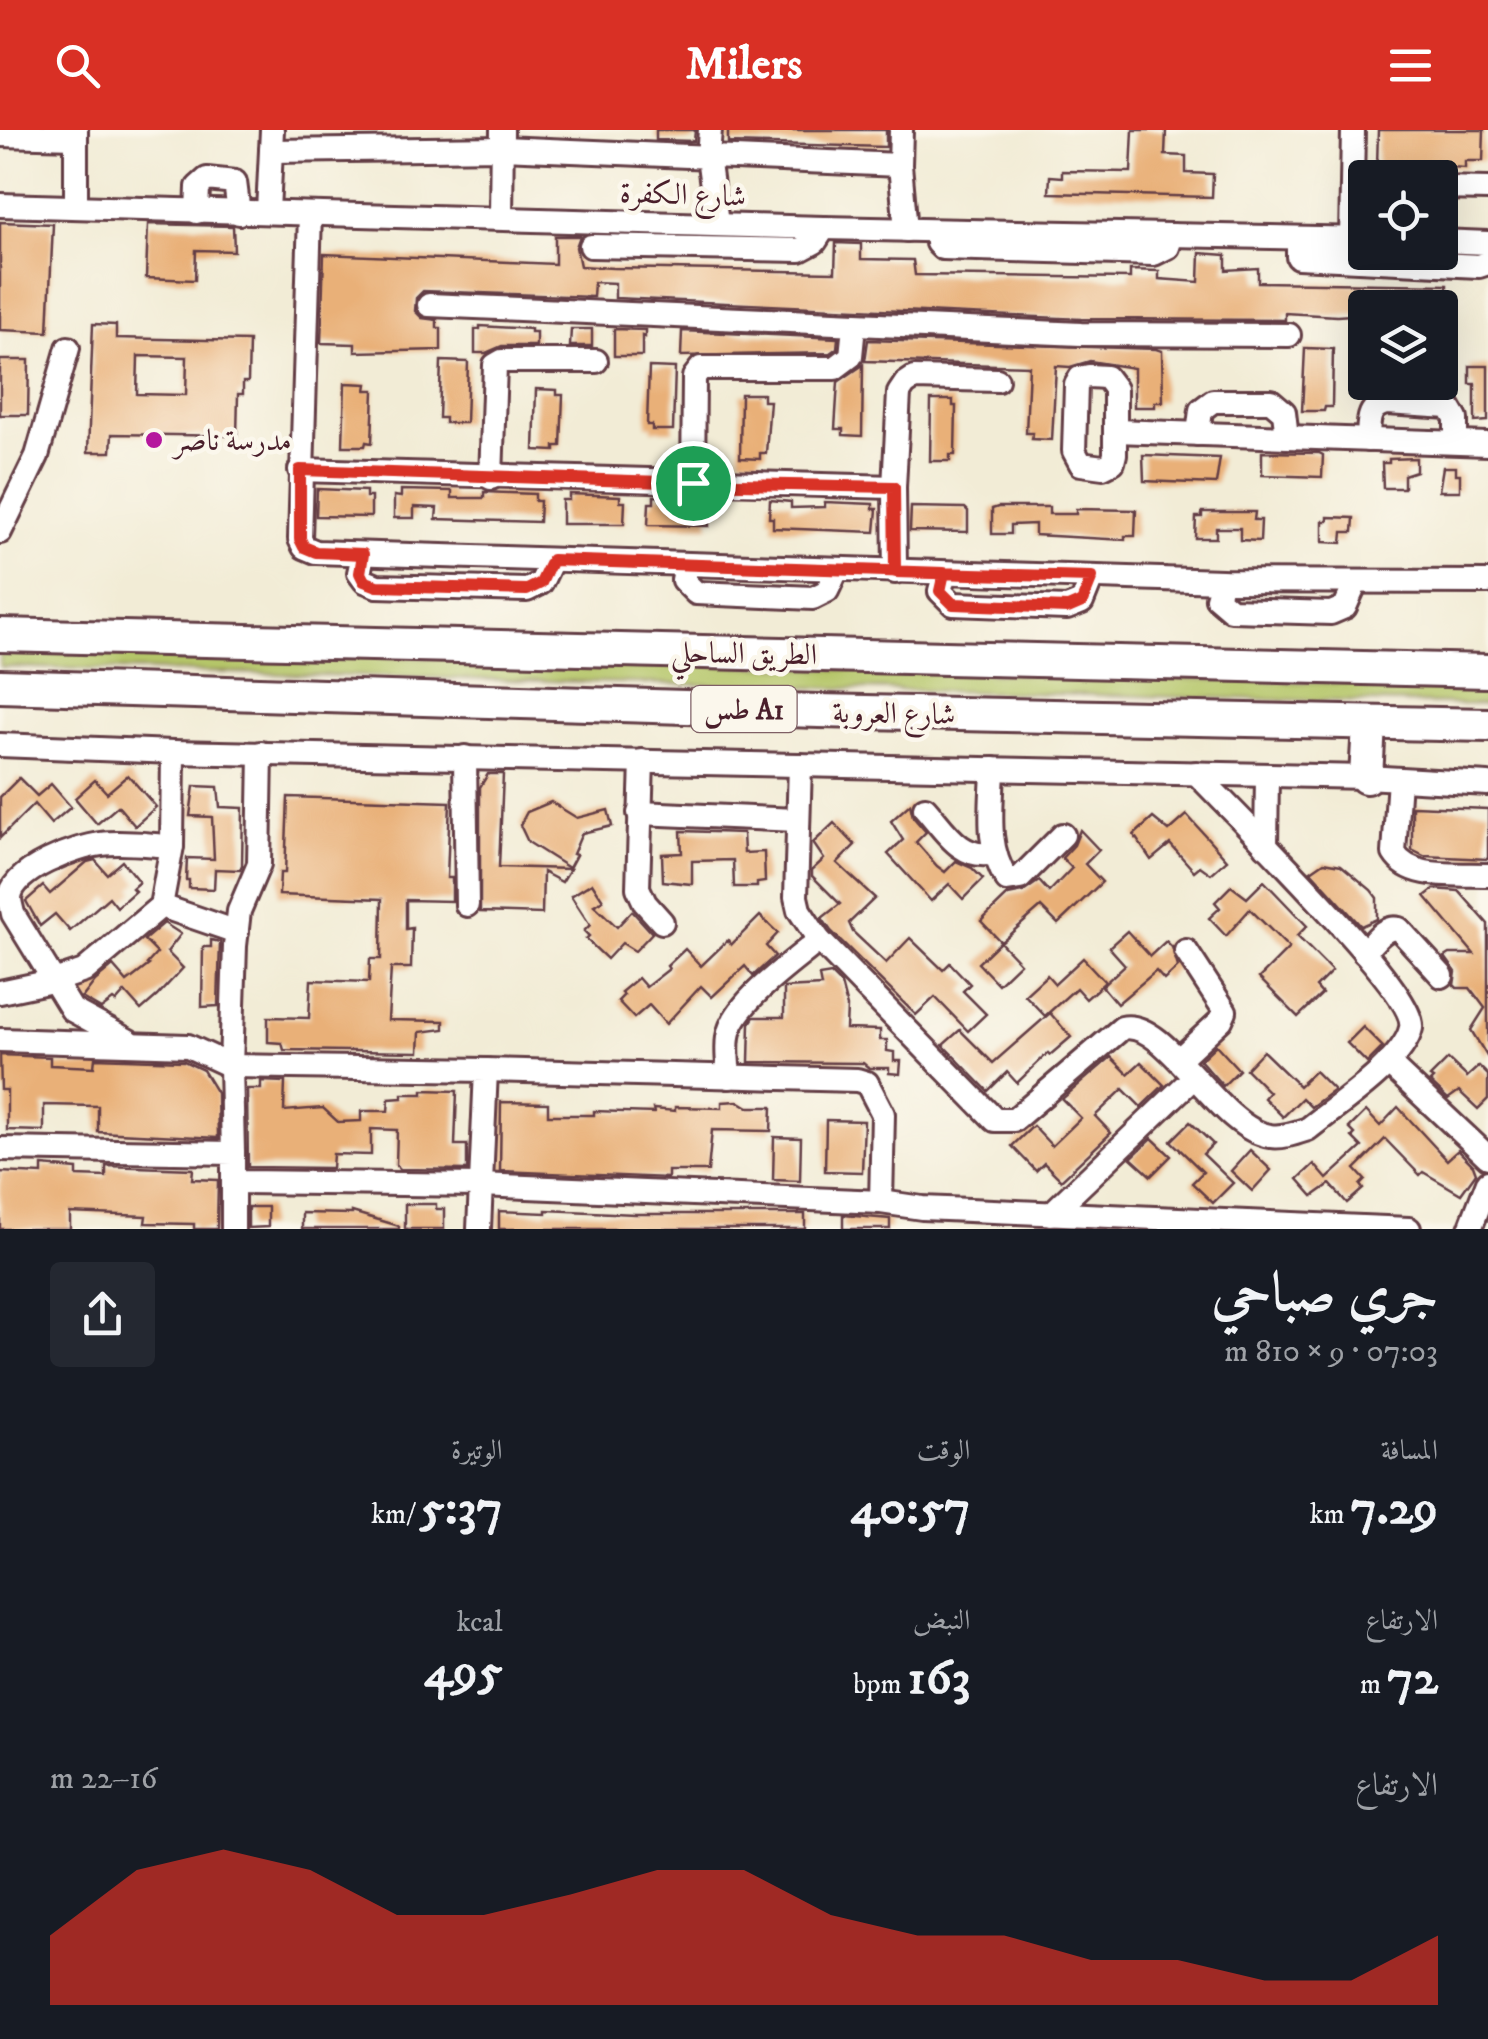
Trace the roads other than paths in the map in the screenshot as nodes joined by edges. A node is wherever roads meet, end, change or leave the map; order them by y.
1 (710, 130) edge
2 (900, 130) edge
3 (1353, 130) edge
4 (76, 134) edge
5 (0, 135) edge
6 (502, 139) edge
7 (272, 141) edge
8 (708, 156) junction
9 (1356, 160) edge
10 (900, 165) junction
11 (1458, 188) edge
12 (1488, 189) edge
13 (0, 204) edge
14 (76, 206) junction
15 (268, 211) junction
16 (197, 212) junction
17 (239, 213) junction
18 (310, 214) junction
19 (501, 218) junction
20 (717, 224) junction
21 (824, 228) junction
22 (906, 230) junction
23 (1298, 238) junction
24 (1348, 239) edge
25 (1458, 242) edge
26 (1488, 243) edge
27 (591, 246) dead end
28 (1488, 263) edge
29 (429, 306) dead end
30 (854, 326) junction
31 (1289, 335) dead end
32 (68, 348) dead end
33 (596, 361) dead end
34 (997, 380) dead end
35 (1115, 431) dead end
36 (1198, 434) junction
37 (1286, 437) junction
38 (1368, 440) junction
39 (1456, 442) junction
40 (1488, 444) edge
41 (300, 470) junction
42 (491, 478) junction
43 (693, 483) junction
44 (894, 487) junction
45 (0, 532) edge
46 (363, 554) junction
47 (552, 560) junction
48 (895, 572) junction
49 (944, 573) junction
50 (1092, 577) junction
51 (1488, 582) edge
52 (0, 635) edge
53 (1488, 671) edge
54 (0, 686) edge
55 (1369, 725) junction
56 (1488, 725) edge
57 (0, 745) edge
58 (173, 752) junction
59 (261, 753) junction
60 (465, 758) junction
61 (642, 761) junction
62 (800, 765) junction
63 (993, 770) junction
64 (1196, 774) junction
65 (1267, 776) junction
66 (1366, 777) junction
67 (1400, 779) junction
68 (1488, 784) edge
69 (925, 808) dead end
70 (639, 813) junction
71 (797, 820) junction
72 (1063, 835) dead end
73 (172, 846) junction
74 (1266, 846) junction
75 (993, 853) junction
76 (1488, 875) edge
77 (5, 898) edge
78 (467, 905) dead end
79 (161, 906) junction
80 (662, 922) dead end
81 (237, 932) junction
82 (819, 940) junction
83 (1186, 950) dead end
84 (1364, 952) junction
85 (1442, 976) dead end
86 (56, 980) junction
87 (0, 992) edge
88 (0, 1040) edge
89 (135, 1044) junction
90 (1388, 1063) junction
91 (231, 1066) junction
92 (1186, 1068) junction
93 (486, 1070) junction
94 (729, 1077) junction
95 (0, 1149) edge
96 (232, 1153) junction
97 (1488, 1157) edge
98 (233, 1182) junction
99 (1488, 1182) edge
100 (480, 1185) junction
101 (881, 1202) junction
102 (1050, 1214) junction
103 (923, 1218) edge
104 (967, 1220) edge
105 (233, 1229) edge
106 (479, 1229) edge
107 (1409, 1229) edge
108 (1470, 1229) edge

1 - 8 street
2 - 10 street
3 - 9 street
4 - 5 street
4 - 14 street
6 - 7 street
6 - 8 street
6 - 19 street
7 - 15 street
8 - 10 street
8 - 20 street
10 - 22 street
11 - 12 street
13 - 14 street, شارع الكفرة
14 - 16 street, شارع الكفرة
15 - 17 street, شارع الكفرة
15 - 18 street, شارع الكفرة
16 - 17 street, شارع الكفرة
16 - 17 street
18 - 19 street, شارع الكفرة
18 - 41 street
19 - 20 street, شارع الكفرة
20 - 21 street, شارع الكفرة
21 - 22 street, شارع الكفرة
21 - 27 street
22 - 23 street, شارع الكفرة
23 - 24 street, شارع الكفرة
23 - 28 street
25 - 26 street
29 - 30 street
30 - 31 street
30 - 43 street
32 - 45 street
33 - 42 street
34 - 44 street
35 - 36 street
36 - 37 street
36 - 37 street
37 - 38 street
38 - 39 street
38 - 39 street
39 - 40 street
41 - 42 street
41 - 46 street
42 - 43 street
43 - 44 street
44 - 48 street
46 - 47 street
46 - 47 street
47 - 48 street
48 - 49 street
49 - 50 street
49 - 50 street
50 - 51 street
52 - 53 highway, الطريق الساحلي / طس A1
54 - 55 highway, شارع العروبة / طس A1
55 - 56 highway, شارع العروبة / طس A1
55 - 66 highway
57 - 58 street
58 - 59 street
58 - 73 street
59 - 60 street
59 - 81 street
60 - 61 street
60 - 78 street
61 - 62 street
61 - 70 street
62 - 63 street
62 - 71 street
63 - 64 street
63 - 75 street
64 - 65 street
64 - 74 street
65 - 66 street
65 - 74 street
66 - 67 street
67 - 68 street
67 - 76 street
69 - 75 street
70 - 71 street
70 - 80 street
71 - 82 street
72 - 75 street
73 - 77 street
73 - 79 street
74 - 84 street
77 - 86 street
79 - 81 street
79 - 86 street
81 - 91 street
82 - 92 street
82 - 94 street
83 - 92 street
84 - 85 street
84 - 90 street
86 - 87 street
86 - 89 street
88 - 89 street
89 - 91 street
90 - 92 street
90 - 97 street
91 - 93 street
91 - 96 street
92 - 102 street
93 - 94 street
93 - 100 street
94 - 101 street
95 - 96 street
96 - 98 street
98 - 100 street
98 - 105 street
99 - 108 street
100 - 101 street
100 - 106 street
101 - 103 street
102 - 104 street
102 - 107 street
103 - 104 street

